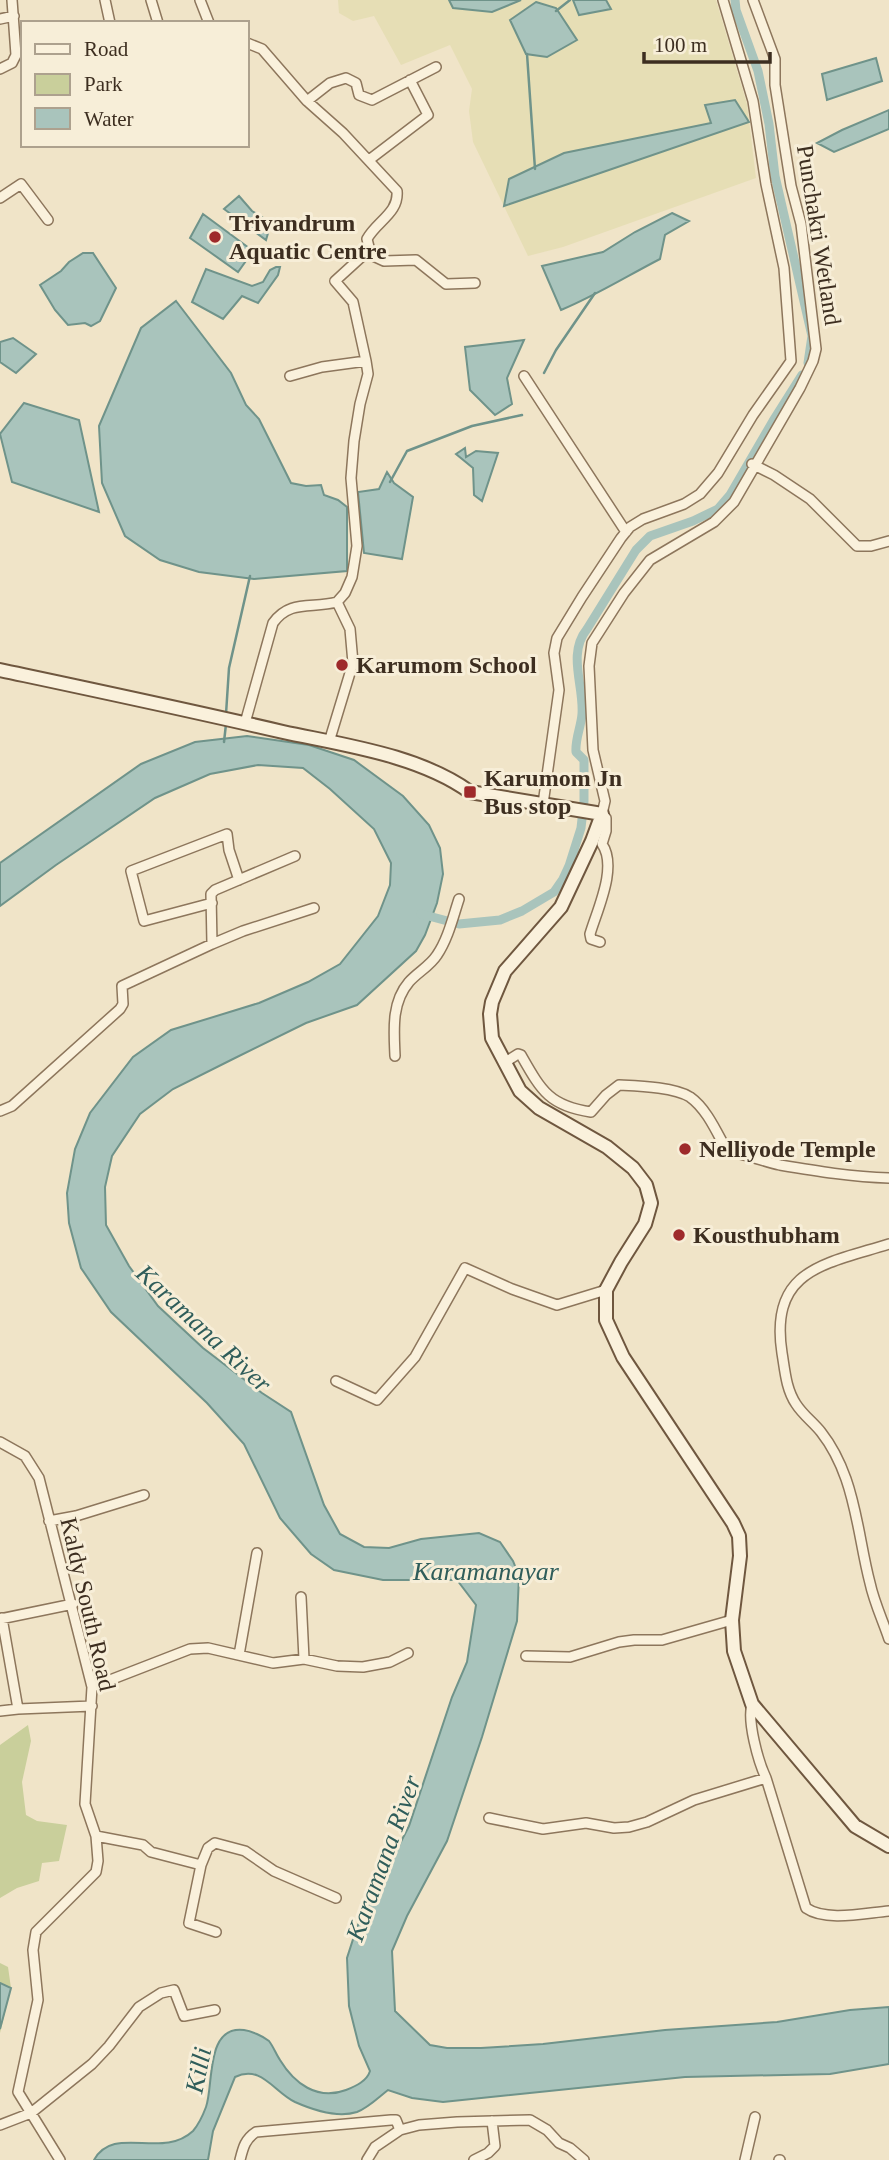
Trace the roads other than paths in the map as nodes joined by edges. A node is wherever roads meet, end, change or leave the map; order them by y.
1 (12, 0) edge
2 (105, 0) edge
3 (151, 0) edge
4 (200, 0) edge
5 (723, 0) edge
6 (753, 0) edge
7 (14, 16) junction
8 (0, 19) edge
9 (110, 21) edge
10 (157, 21) edge
11 (208, 21) edge
12 (19, 28) edge
13 (248, 43) edge
14 (436, 67) dead end
15 (0, 69) edge
16 (410, 80) junction
17 (307, 101) junction
18 (369, 160) junction
19 (0, 198) edge
20 (48, 220) dead end
21 (369, 250) junction
22 (475, 283) dead end
23 (366, 361) junction
24 (290, 376) dead end
25 (524, 376) dead end
26 (753, 465) junction
27 (626, 532) junction
28 (889, 541) edge
29 (337, 602) junction
30 (0, 670) edge
31 (245, 723) junction
32 (329, 742) junction
33 (544, 804) junction
34 (602, 814) junction
35 (295, 856) dead end
36 (239, 880) junction
37 (459, 899) dead end
38 (212, 903) junction
39 (314, 908) dead end
40 (600, 942) dead end
41 (212, 944) junction
42 (395, 1056) dead end
43 (504, 1063) junction
44 (0, 1111) edge
45 (889, 1178) edge
46 (889, 1244) edge
47 (606, 1290) junction
48 (336, 1381) dead end
49 (0, 1442) edge
50 (144, 1495) dead end
51 (49, 1521) junction
52 (257, 1553) dead end
53 (301, 1597) dead end
54 (73, 1604) junction
55 (1, 1618) edge
56 (732, 1620) junction
57 (889, 1639) edge
58 (408, 1653) dead end
59 (239, 1655) junction
60 (526, 1656) dead end
61 (304, 1659) junction
62 (92, 1687) junction
63 (752, 1704) junction
64 (92, 1706) junction
65 (18, 1709) junction
66 (0, 1711) edge
67 (766, 1778) junction
68 (489, 1818) dead end
69 (96, 1836) junction
70 (889, 1846) edge
71 (201, 1866) junction
72 (335, 1898) dead end
73 (889, 1911) edge
74 (216, 1932) dead end
75 (215, 2010) dead end
76 (31, 2113) junction
77 (755, 2117) dead end
78 (492, 2121) junction
79 (0, 2125) edge
80 (400, 2130) junction
81 (372, 2158) edge
82 (60, 2160) edge
83 (240, 2160) edge
84 (474, 2160) edge
85 (584, 2160) edge
86 (745, 2160) edge

1 - 7 street
2 - 9 street
3 - 10 street
4 - 11 street
5 - 27 street
6 - 26 street, Punchakri Wetland
7 - 8 street
7 - 12 street
12 - 15 street
13 - 17 street
14 - 16 street
16 - 17 street
16 - 18 street
17 - 18 street
18 - 21 street
19 - 20 street
21 - 22 street
21 - 23 street
23 - 24 street
23 - 29 street
25 - 27 street
26 - 28 street
26 - 34 street, Punchakri Wetland
27 - 33 street
29 - 31 street
29 - 32 street
30 - 31 main road
31 - 32 main road
32 - 33 main road
33 - 34 main road
34 - 40 street, Punchakri Wetland
34 - 43 main road
35 - 36 street
36 - 38 street
36 - 38 street
37 - 42 street
38 - 41 street
39 - 41 street
41 - 44 street
43 - 45 street
43 - 47 main road
46 - 57 street
47 - 48 street
47 - 56 main road
49 - 51 street, Kaldy South Road
50 - 51 street
51 - 54 street, Kaldy South Road
52 - 59 street
53 - 61 street
54 - 55 street
54 - 62 street, Kaldy South Road
55 - 65 street
56 - 60 street
56 - 63 main road
58 - 61 street
59 - 61 street
59 - 62 street
62 - 64 street, Kaldy South Road
63 - 67 street
63 - 70 main road
64 - 65 street
64 - 69 street, Kaldy South Road
65 - 66 street
67 - 68 street
67 - 73 street
69 - 71 street
69 - 76 street, Kaldy South Road
71 - 72 street
71 - 74 street
75 - 76 street
76 - 79 street
76 - 82 street, Kaldy South Road
77 - 86 street
78 - 80 street
78 - 84 street
78 - 85 street
80 - 81 street
80 - 83 street

